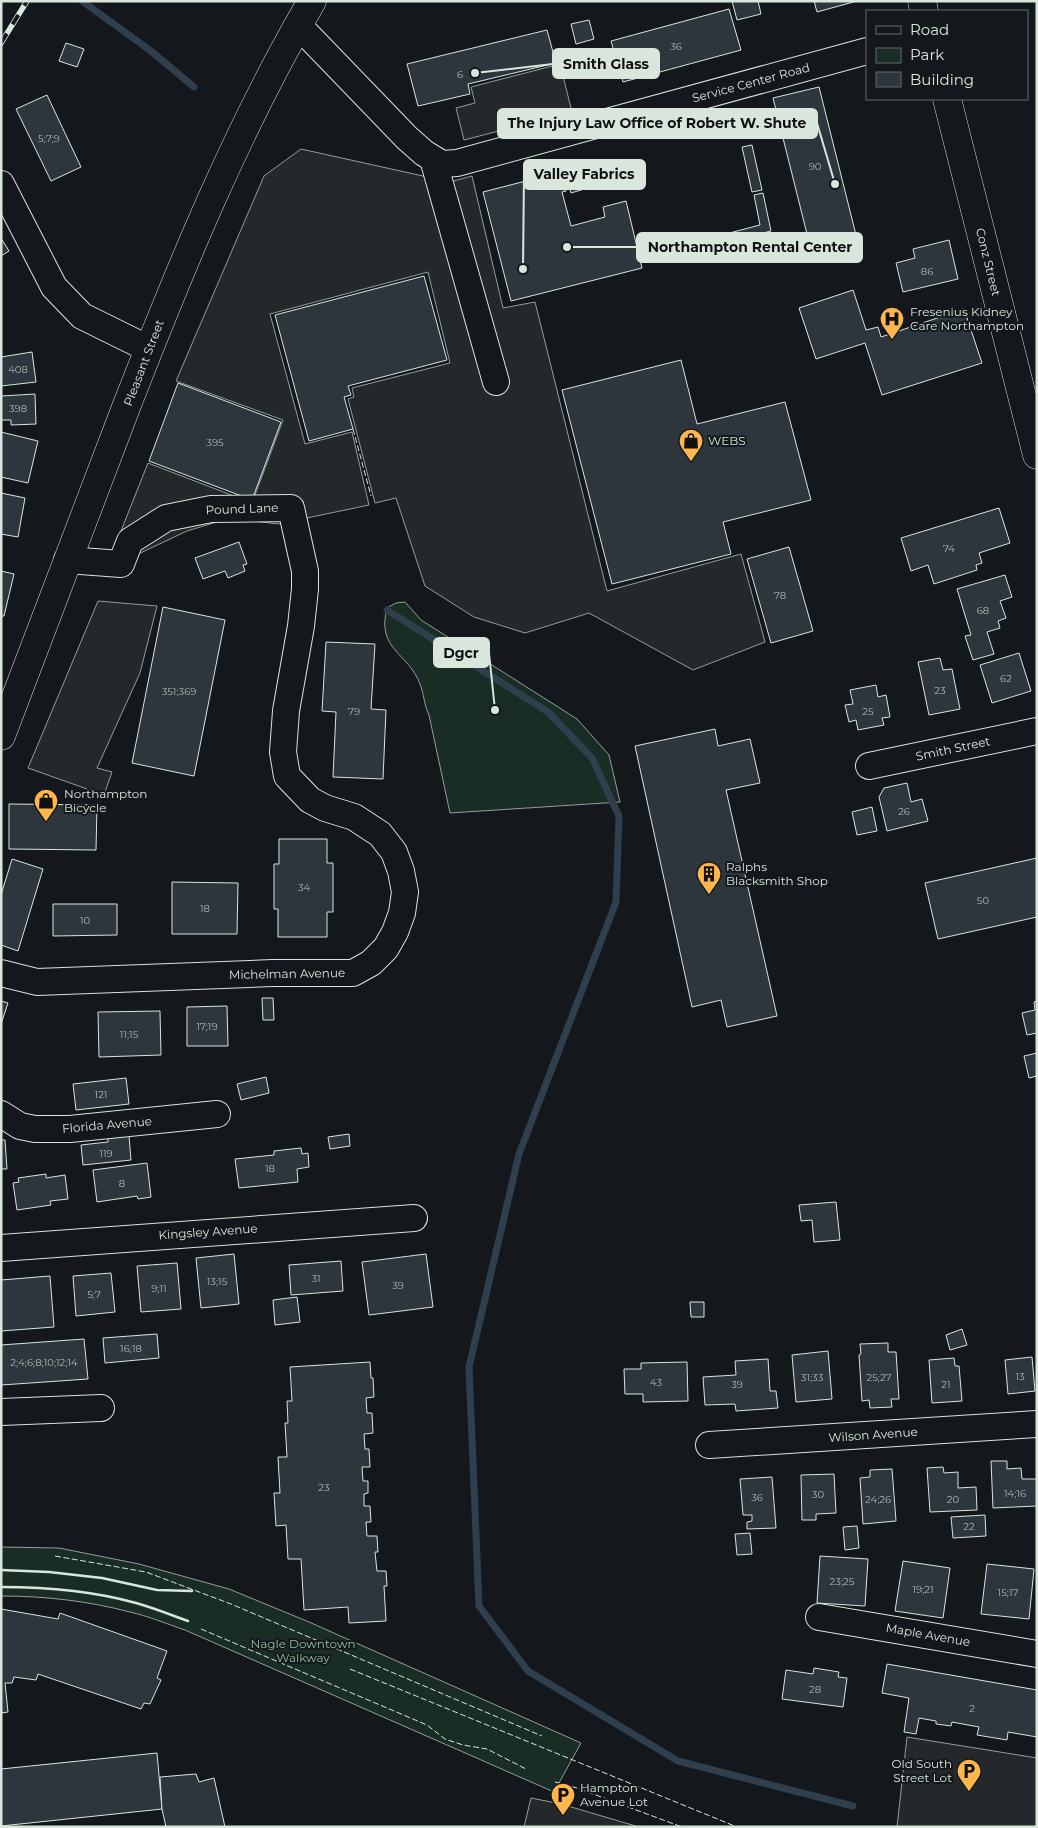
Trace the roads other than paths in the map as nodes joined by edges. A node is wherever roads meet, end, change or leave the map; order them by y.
1 (312, 1) edge
2 (298, 25) junction
3 (866, 51) edge
4 (947, 100) edge
5 (433, 159) junction
6 (1, 184) edge
7 (149, 349) junction
8 (496, 382) dead end
9 (1037, 455) edge
10 (291, 508) joint
11 (67, 560) junction
12 (1037, 731) edge
13 (1, 736) edge
14 (869, 766) dead end
15 (1, 973) edge
16 (1, 1114) edge
17 (217, 1114) dead end
18 (414, 1218) dead end
19 (1, 1248) edge
20 (101, 1408) dead end
21 (1, 1412) edge
22 (1037, 1424) edge
23 (709, 1445) dead end
24 (819, 1617) dead end
25 (1037, 1654) edge

1 - 2 main road, Pleasant Street
2 - 5 street, Service Center Road
2 - 7 main road, Pleasant Street
3 - 5 street, Service Center Road
4 - 9 main road, Conz Street
5 - 8 street
6 - 7 street
7 - 11 main road, Pleasant Street
10 - 11 street, Pound Lane
10 - 15 street, Michelman Avenue
11 - 13 main road, Pleasant Street
12 - 14 street, Smith Street
16 - 17 street, Florida Avenue
18 - 19 street, Kingsley Avenue
20 - 21 street
22 - 23 street, Wilson Avenue
24 - 25 street, Maple Avenue

